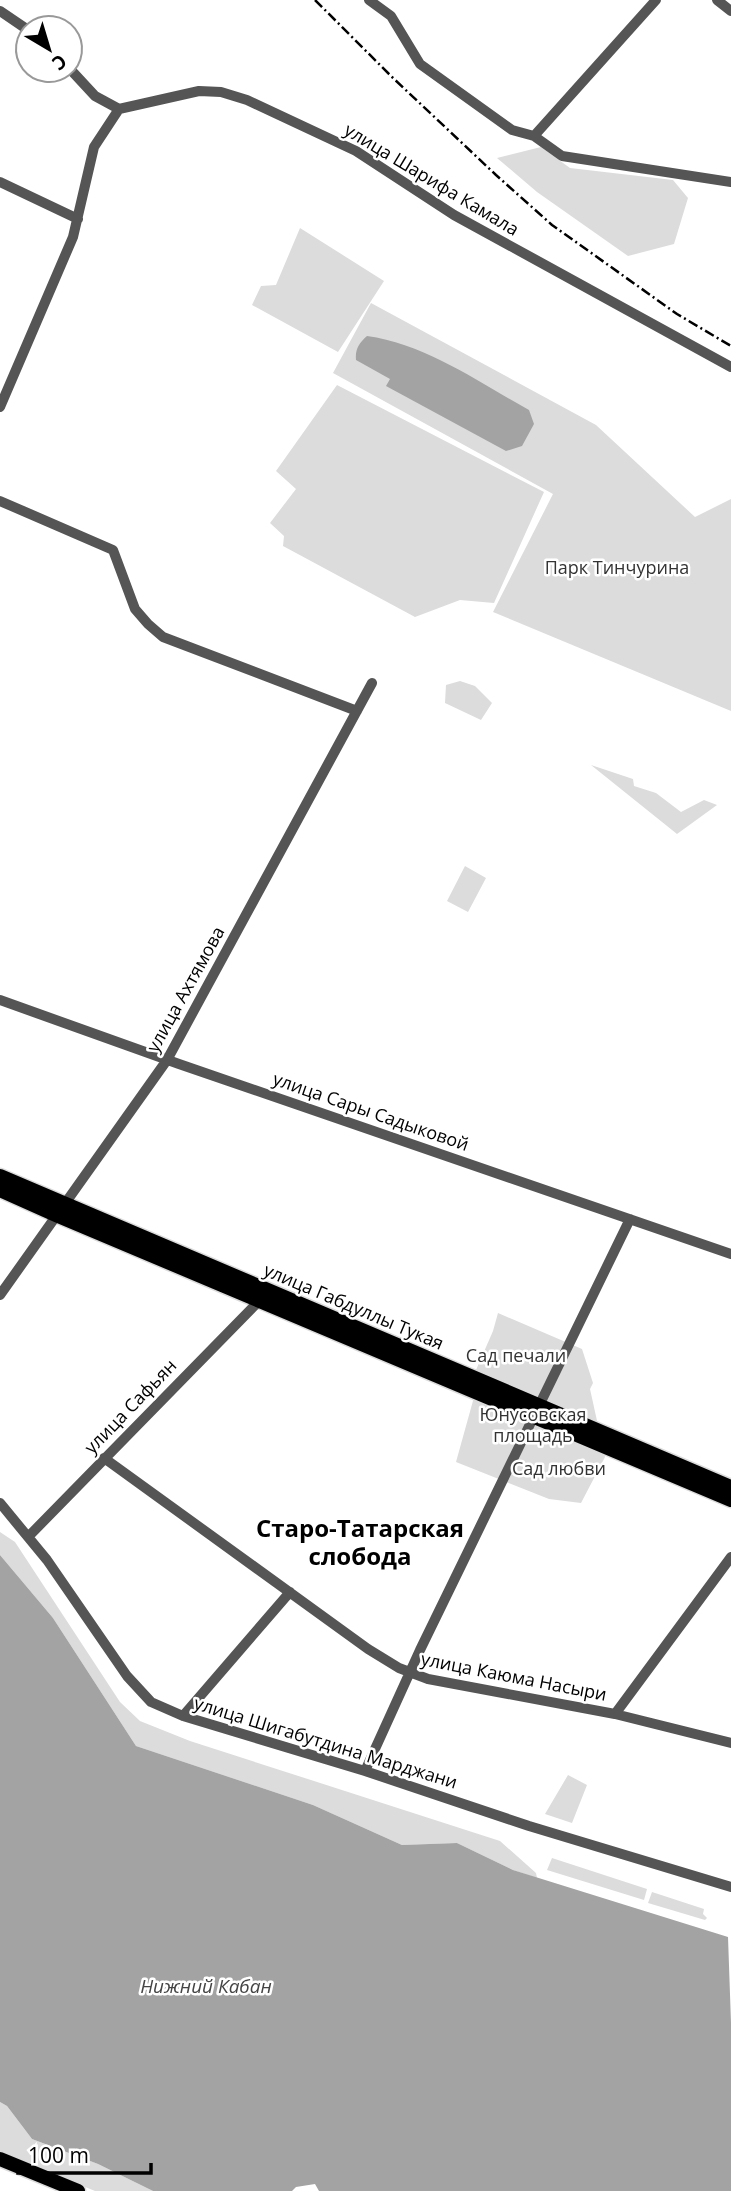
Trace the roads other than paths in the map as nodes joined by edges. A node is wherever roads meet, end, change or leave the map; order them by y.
1 (369, 0) edge
2 (656, 0) edge
3 (718, 0) edge
4 (731, 11) edge
5 (84, 84) edge
6 (119, 109) junction
7 (534, 136) junction
8 (0, 181) edge
9 (731, 182) edge
10 (78, 219) junction
11 (731, 367) edge
12 (0, 407) edge
13 (0, 501) edge
14 (372, 683) dead end
15 (357, 711) junction
16 (0, 1000) edge
17 (167, 1060) junction
18 (0, 1177) edge
19 (0, 1190) edge
20 (59, 1210) junction
21 (630, 1219) junction
22 (731, 1254) edge
23 (0, 1294) edge
24 (264, 1296) junction
25 (537, 1412) junction
26 (104, 1458) junction
27 (731, 1487) edge
28 (731, 1500) edge
29 (0, 1503) edge
30 (28, 1537) junction
31 (731, 1557) edge
32 (290, 1592) junction
33 (409, 1673) junction
34 (615, 1714) junction
35 (183, 1716) junction
36 (729, 1742) edge
37 (365, 1771) junction
38 (731, 1886) edge
39 (0, 2159) edge
40 (0, 2167) edge
41 (56, 2191) edge
42 (78, 2191) edge

1 - 7 street
2 - 7 street
3 - 4 street
5 - 6 street
6 - 10 street
6 - 11 street, улица Шарифа Камала
7 - 9 street
8 - 10 street
10 - 12 street
13 - 15 street
14 - 15 street, улица Ахтямова
15 - 17 street, улица Ахтямова
16 - 17 street, улица Сары Садыковой
17 - 20 street, улица Ахтямова
17 - 21 street, улица Сары Садыковой
18 - 20 main road, улица Габдуллы Тукая
19 - 20 main road, улица Габдуллы Тукая
20 - 23 street, улица Ахтямова
20 - 24 main road, улица Габдуллы Тукая
21 - 22 street, улица Сары Садыковой
21 - 25 street
24 - 25 main road, улица Габдуллы Тукая
24 - 26 street, улица Сафьян
25 - 27 main road, улица Габдуллы Тукая
25 - 28 main road, улица Габдуллы Тукая
25 - 33 street
26 - 30 street, улица Сафьян
26 - 32 street, улица Каюма Насыри
29 - 30 street, улица Шигабутдина Марджани
30 - 35 street, улица Шигабутдина Марджани
31 - 34 street
32 - 33 street, улица Каюма Насыри
32 - 35 street
33 - 34 street, улица Каюма Насыри
33 - 37 street
34 - 36 street, улица Каюма Насыри
35 - 37 street, улица Шигабутдина Марджани
37 - 38 street, улица Шигабутдина Марджани
39 - 42 main road
40 - 41 main road

